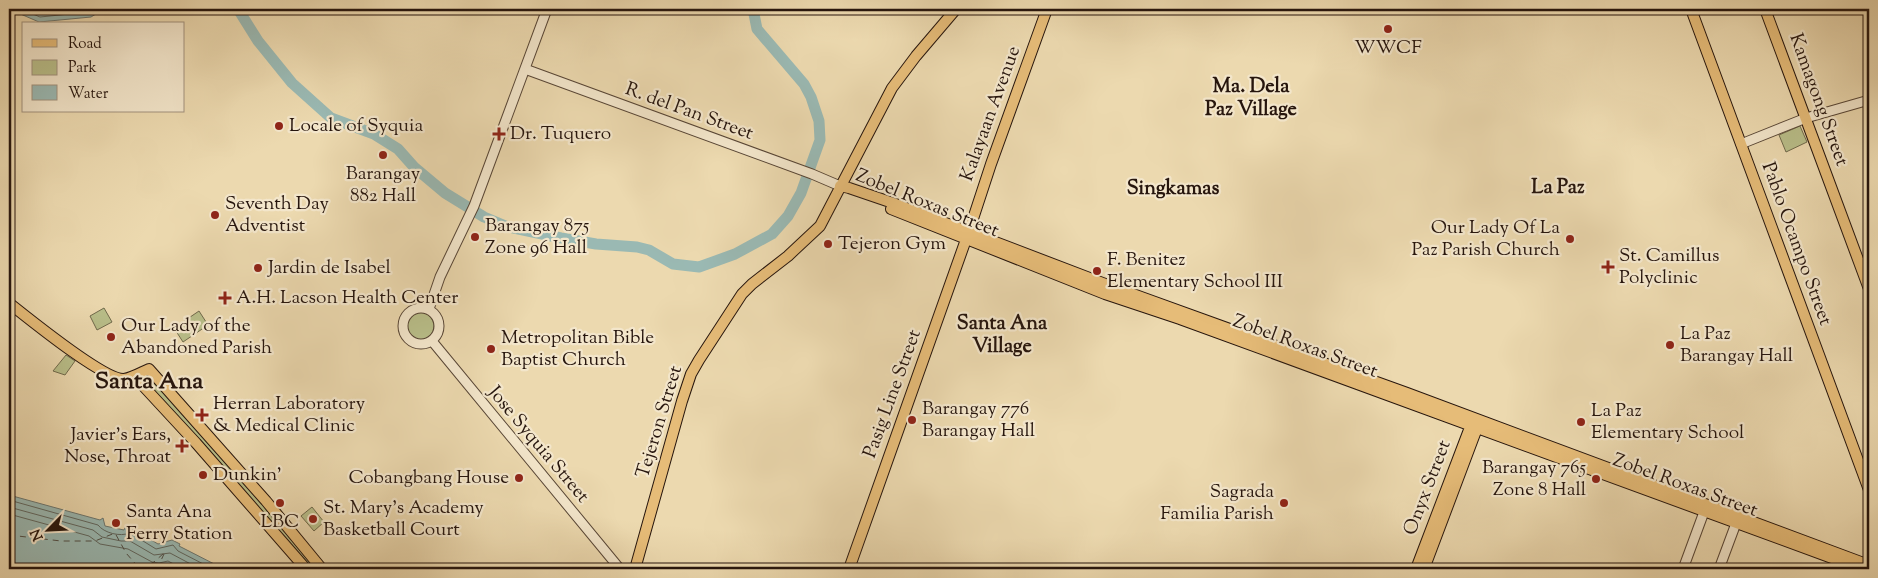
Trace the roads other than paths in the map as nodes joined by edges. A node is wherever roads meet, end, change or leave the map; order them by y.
1 (548, 9) edge
2 (956, 9) edge
3 (1047, 9) edge
4 (1691, 9) edge
5 (1765, 9) edge
6 (525, 69) junction
7 (1869, 100) edge
8 (1806, 118) junction
9 (1741, 144) junction
10 (840, 186) junction
11 (968, 235) junction
12 (1869, 288) edge
13 (9, 303) edge
14 (429, 309) junction
15 (432, 341) junction
16 (134, 376) junction
17 (1475, 423) junction
18 (1515, 438) junction
19 (1869, 490) edge
20 (1704, 512) junction
21 (1737, 520) junction
22 (1869, 565) edge
23 (306, 569) edge
24 (322, 569) edge
25 (620, 569) edge
26 (635, 569) edge
27 (849, 569) edge
28 (1416, 569) edge
29 (1424, 569) edge
30 (1682, 569) edge
31 (1719, 569) edge
32 (1862, 569) edge

1 - 6 street
2 - 10 main road, Tejeron Street
3 - 11 main road, Kalayaan Avenue
4 - 9 main road, Pablo Ocampo Street
5 - 8 main road, Kamagong Street
6 - 10 street, R. del Pan Street
6 - 14 street
7 - 8 street
8 - 9 street
8 - 12 main road, Kamagong Street
9 - 19 main road, Pablo Ocampo Street
10 - 11 main road, Zobel Roxas Street
10 - 26 main road, Tejeron Street
11 - 17 main road, Zobel Roxas Street
11 - 27 main road, Pasig Line Street
13 - 16 main road
14 - 15 street
14 - 15 street
15 - 25 street, Jose Syquia Street
16 - 23 main road
16 - 24 main road
17 - 18 main road, Zobel Roxas Street
17 - 28 main road, Onyx Street
17 - 29 main road, Onyx Street
18 - 20 main road, Zobel Roxas Street
18 - 21 main road, Zobel Roxas Street
20 - 21 main road, Zobel Roxas Street
20 - 30 street
21 - 22 main road, Zobel Roxas Street
21 - 31 street
21 - 32 main road, Zobel Roxas Street

